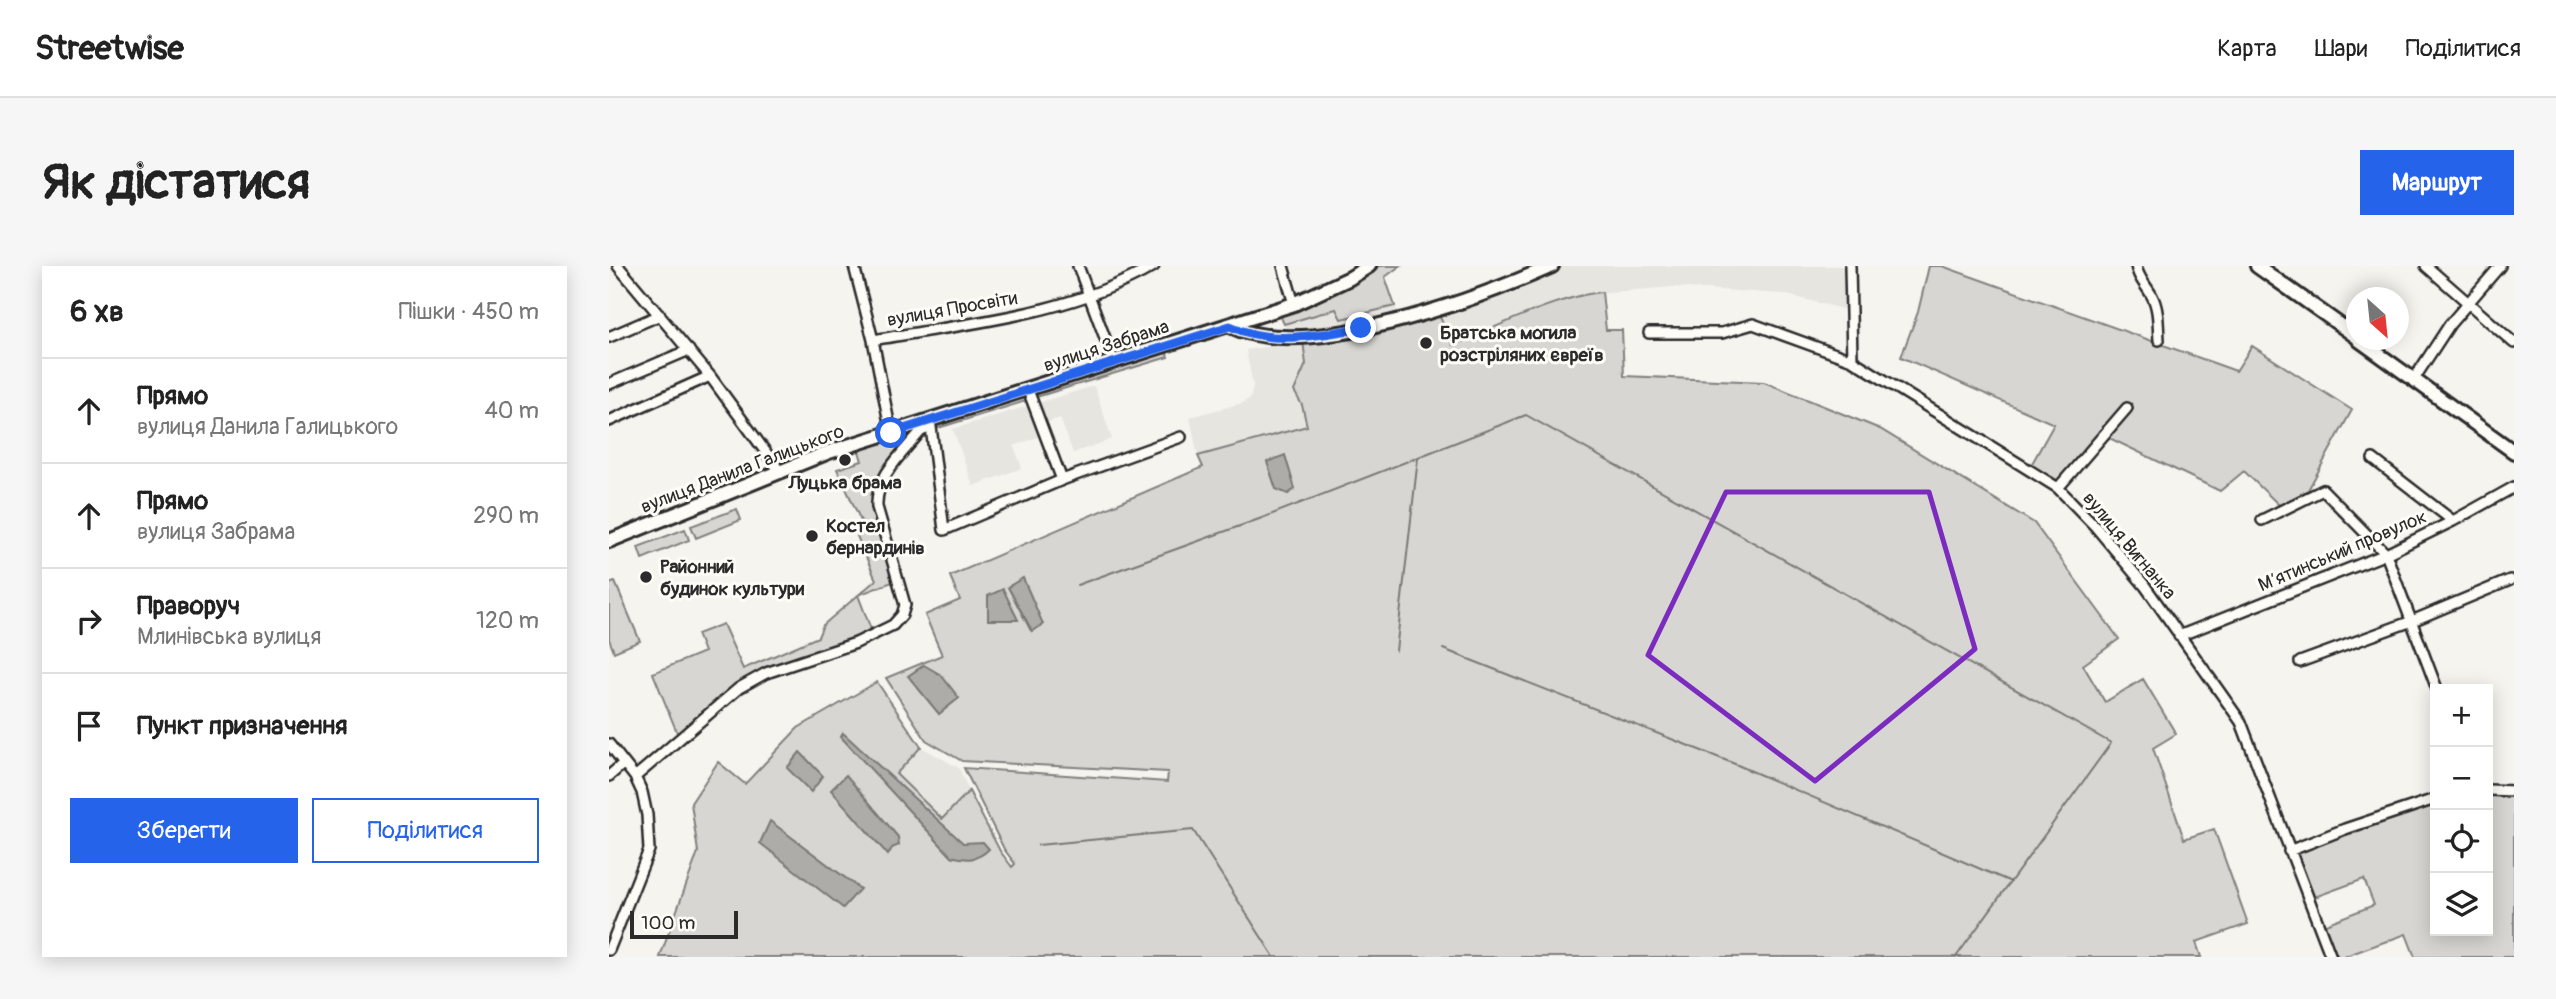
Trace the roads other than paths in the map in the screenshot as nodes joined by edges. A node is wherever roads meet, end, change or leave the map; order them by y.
1 (618, 266) edge
2 (854, 266) edge
3 (1078, 266) edge
4 (1154, 266) edge
5 (1283, 266) edge
6 (1369, 266) edge
7 (1552, 266) edge
8 (1850, 266) edge
9 (2136, 266) edge
10 (2257, 266) edge
11 (2426, 266) edge
12 (2500, 266) edge
13 (1088, 296) junction
14 (2468, 303) junction
15 (1294, 304) junction
16 (660, 315) junction
17 (1230, 326) junction
18 (2346, 329) edge
19 (1649, 333) dead end
20 (609, 337) edge
21 (873, 340) junction
22 (2159, 340) dead end
23 (2514, 343) edge
24 (689, 350) junction
25 (2374, 350) edge
26 (1852, 360) junction
27 (1114, 362) junction
28 (710, 376) junction
29 (2414, 379) junction
30 (609, 384) edge
31 (1028, 390) junction
32 (2127, 408) dead end
33 (609, 421) edge
34 (930, 424) junction
35 (891, 433) junction
36 (1181, 437) dead end
37 (2514, 452) edge
38 (2373, 459) dead end
39 (781, 473) junction
40 (1062, 480) junction
41 (2514, 487) edge
42 (2058, 488) junction
43 (2262, 520) dead end
44 (2453, 521) junction
45 (609, 541) edge
46 (2386, 554) junction
47 (2510, 580) dead end
48 (2412, 621) junction
49 (2179, 636) junction
50 (2300, 662) dead end
51 (2435, 684) edge
52 (609, 744) edge
53 (624, 763) junction
54 (609, 776) edge
55 (635, 777) junction
56 (2493, 790) edge
57 (2514, 791) edge
58 (2430, 801) edge
59 (2290, 851) junction
60 (609, 950) edge
61 (2331, 957) edge

1 - 16 street
2 - 21 street
3 - 13 street
4 - 13 street, вулиця Просвіти
5 - 15 street
6 - 15 main road, вулиця Забрама
7 - 17 main road
8 - 26 street
9 - 22 street
10 - 18 main road
11 - 14 street
12 - 14 street
13 - 21 street, вулиця Просвіти
13 - 27 street
14 - 23 street
14 - 29 street
15 - 17 main road, вулиця Забрама
16 - 20 street
16 - 24 street
17 - 27 main road, вулиця Забрама
19 - 26 street, вулиця Вигнанка
21 - 35 street
24 - 28 street
24 - 30 street
25 - 29 main road
26 - 42 street, вулиця Вигнанка
27 - 31 main road, вулиця Забрама
28 - 33 street
28 - 39 street
29 - 37 main road
31 - 34 main road, вулиця Забрама
31 - 40 street
32 - 42 street
34 - 35 main road, вулиця Данила Галицького
34 - 40 street
34 - 55 street
35 - 39 main road, вулиця Данила Галицького
36 - 40 street
38 - 44 street
39 - 45 main road, вулиця Данила Галицького
41 - 44 street, Мʼятинський провулок
42 - 49 street, вулиця Вигнанка
43 - 46 street
44 - 46 street, Мʼятинський провулок
46 - 48 street
46 - 49 street, Мʼятинський провулок
47 - 48 street
48 - 50 street
48 - 51 street
49 - 59 street, вулиця Вигнанка
52 - 53 street
53 - 54 street
53 - 55 street
55 - 60 street
56 - 57 street
58 - 59 street
59 - 61 street, вулиця Вигнанка

